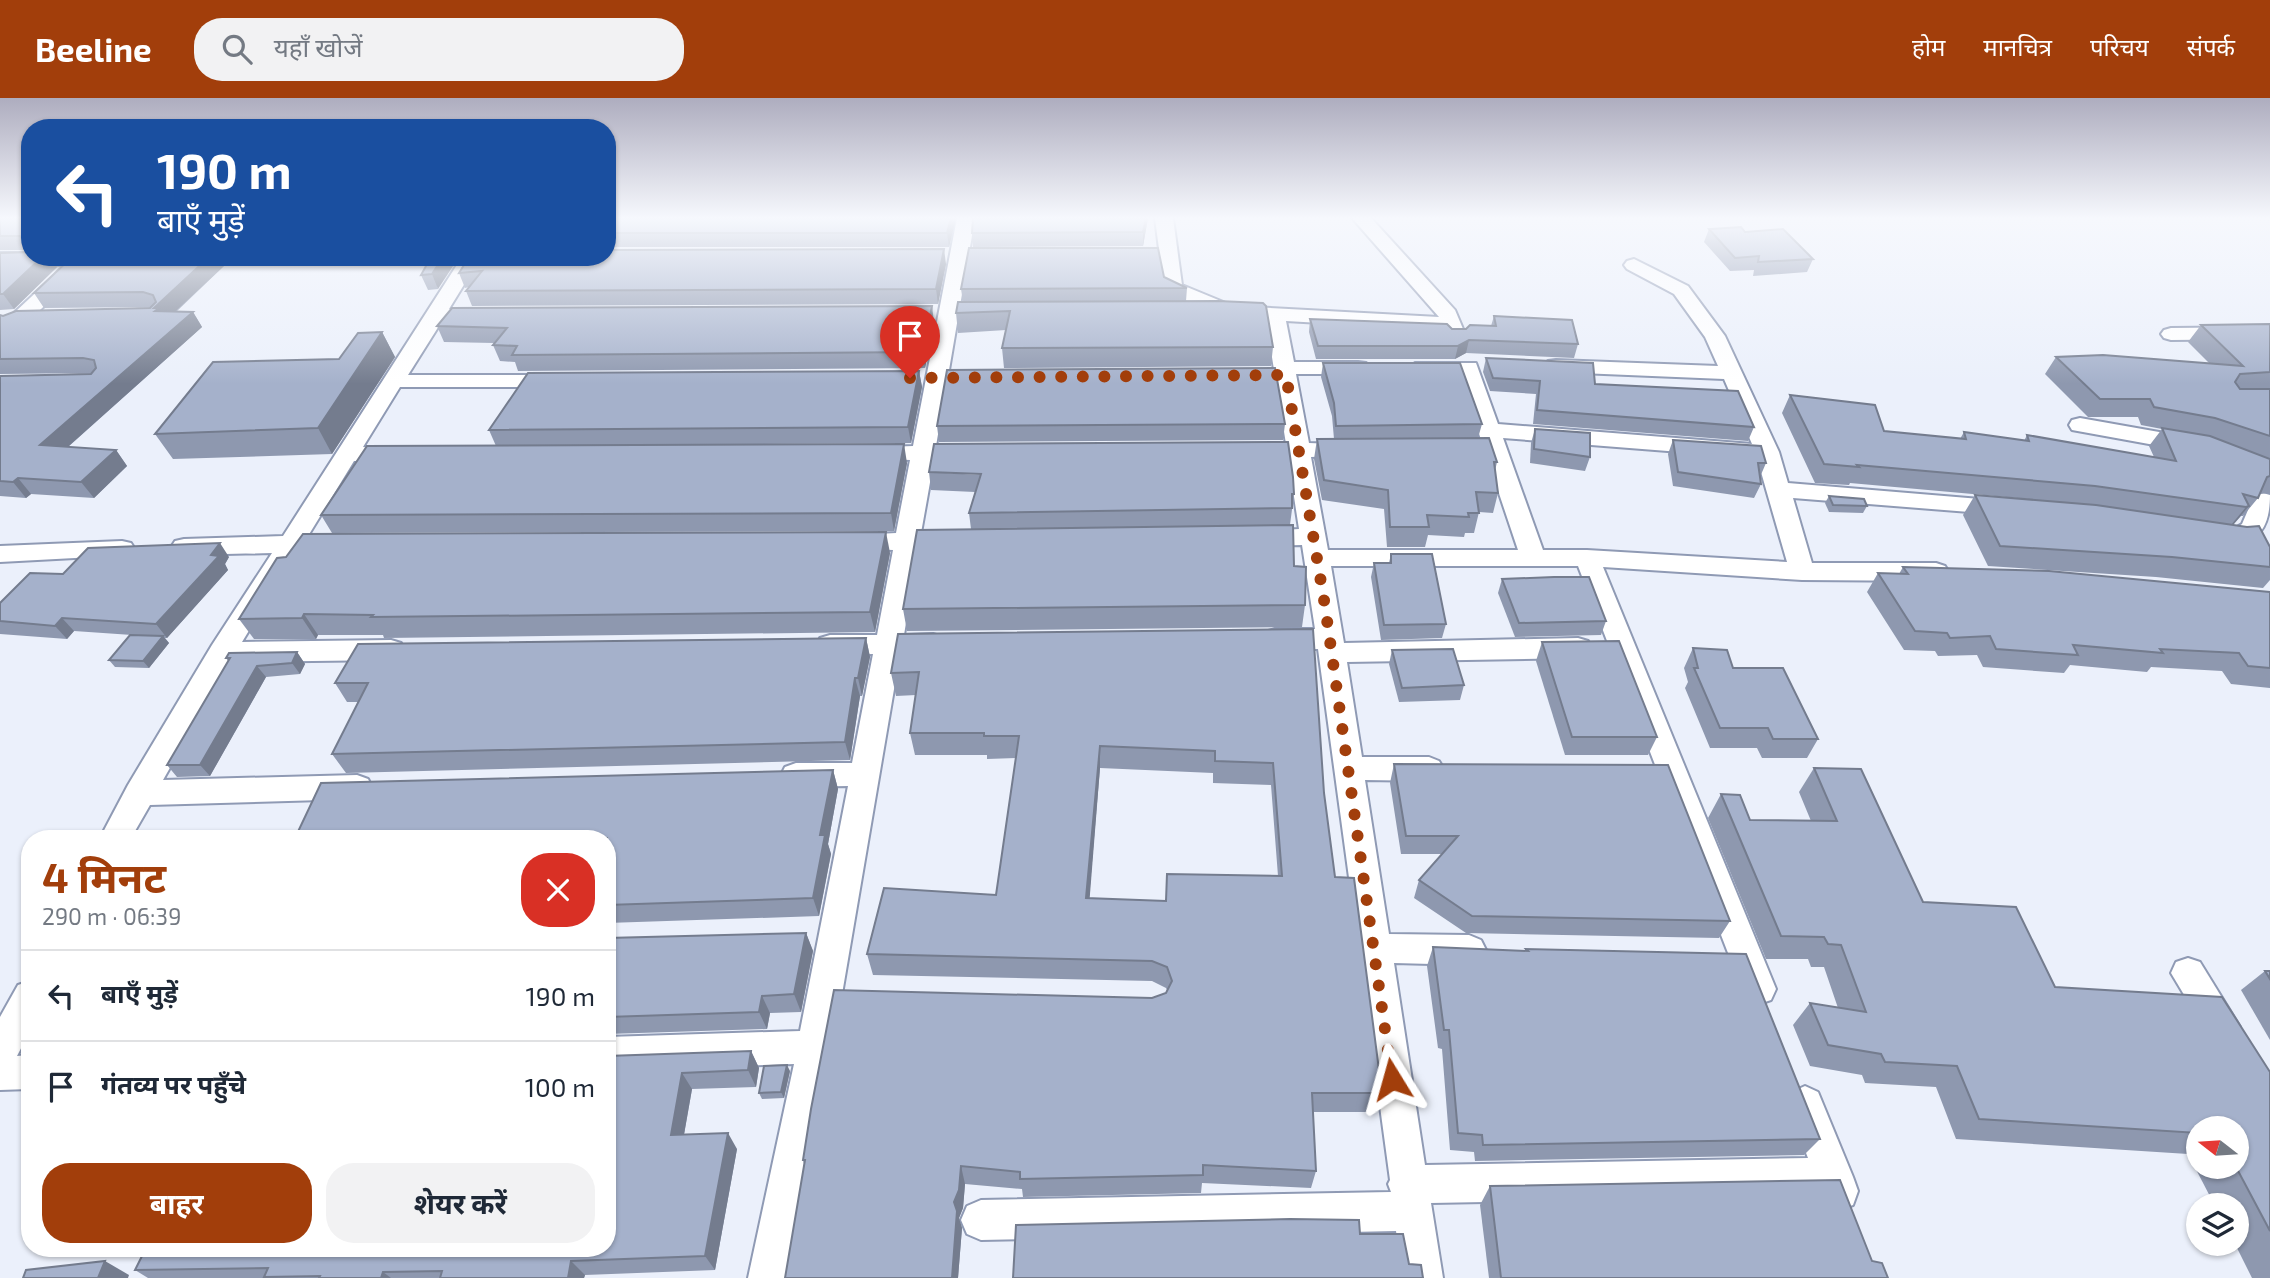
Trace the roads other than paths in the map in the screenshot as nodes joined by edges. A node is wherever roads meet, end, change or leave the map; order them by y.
1 (64, 273) edge
2 (462, 273) edge
3 (955, 273) edge
4 (1171, 273) edge
5 (1411, 273) edge
6 (1649, 273) edge
7 (1176, 312) edge
8 (1230, 312) junction
9 (1275, 314) junction
10 (504, 315) edge
11 (435, 316) junction
12 (10, 318) edge
13 (47, 318) edge
14 (1452, 324) junction
15 (2270, 333) edge
16 (2171, 334) dead end
17 (0, 337) edge
18 (1493, 363) edge
19 (1467, 365) junction
20 (1533, 365) edge
21 (1377, 368) edge
22 (1403, 368) edge
23 (1277, 373) junction
24 (1733, 373) junction
25 (393, 381) junction
26 (582, 381) edge
27 (2080, 425) dead end
28 (1493, 439) junction
29 (1469, 448) edge
30 (1299, 450) junction
31 (1378, 450) edge
32 (1229, 451) edge
33 (2216, 451) edge
34 (1767, 452) junction
35 (843, 453) edge
36 (921, 453) junction
37 (991, 453) edge
38 (347, 454) junction
39 (425, 455) edge
40 (1779, 490) junction
41 (2268, 498) edge
42 (2033, 510) edge
43 (2201, 531) edge
44 (1232, 538) edge
45 (973, 541) edge
46 (825, 542) edge
47 (905, 542) junction
48 (290, 544) junction
49 (360, 544) edge
50 (1315, 547) junction
51 (166, 548) edge
52 (138, 549) edge
53 (0, 554) edge
54 (1533, 558) junction
55 (1587, 558) junction
56 (1802, 571) junction
57 (1959, 573) edge
58 (1247, 640) edge
59 (956, 643) edge
60 (887, 644) junction
61 (804, 645) edge
62 (1331, 646) junction
63 (1623, 647) junction
64 (416, 650) edge
65 (222, 652) junction
66 (1348, 768) junction
67 (1456, 769) edge
68 (863, 774) junction
69 (765, 776) edge
70 (390, 786) edge
71 (139, 793) junction
72 (119, 830) edge
73 (1374, 948) junction
74 (1498, 951) edge
75 (2188, 973) dead end
76 (21, 1013) edge
77 (1772, 1021) edge
78 (815, 1047) junction
79 (2236, 1050) edge
80 (0, 1052) edge
81 (616, 1054) edge
82 (0, 1073) edge
83 (21, 1073) edge
84 (1792, 1073) edge
85 (1833, 1177) junction
86 (1410, 1198) junction
87 (981, 1220) dead end
88 (1853, 1227) edge
89 (768, 1278) edge
90 (1423, 1278) edge

1 - 12 street
2 - 11 street
3 - 36 street
4 - 8 street
5 - 14 street
6 - 24 street
7 - 8 street
8 - 9 street
9 - 14 street
9 - 23 street
10 - 11 street
11 - 25 street
12 - 13 street
12 - 17 street
14 - 19 street
15 - 16 street
18 - 19 street
19 - 22 street
19 - 28 street
20 - 24 street
21 - 23 street
23 - 30 street
24 - 34 street
25 - 26 street
25 - 38 street
27 - 33 street
28 - 29 street
28 - 34 street
28 - 54 street
30 - 31 street
30 - 32 street
30 - 50 street
34 - 40 street
35 - 36 street
36 - 37 street
36 - 47 street
38 - 39 street
38 - 48 street
40 - 42 street
40 - 56 street
41 - 43 street
44 - 50 street
45 - 47 street
46 - 47 street
47 - 60 street
48 - 49 street
48 - 51 street
48 - 65 street
50 - 54 street
50 - 62 street
52 - 53 street
54 - 55 street
55 - 56 street
55 - 63 street
56 - 57 street
58 - 62 street
59 - 60 street
60 - 61 street
60 - 68 street
62 - 63 street
62 - 66 street
63 - 77 street
64 - 65 street
65 - 71 street
66 - 67 street
66 - 73 street
68 - 69 street
68 - 78 street
70 - 71 street
71 - 72 street
73 - 74 street
73 - 86 street
75 - 79 street
76 - 80 street
78 - 81 street
78 - 89 street
82 - 83 street
84 - 85 street
85 - 86 street
85 - 88 street
86 - 87 street
86 - 90 street

